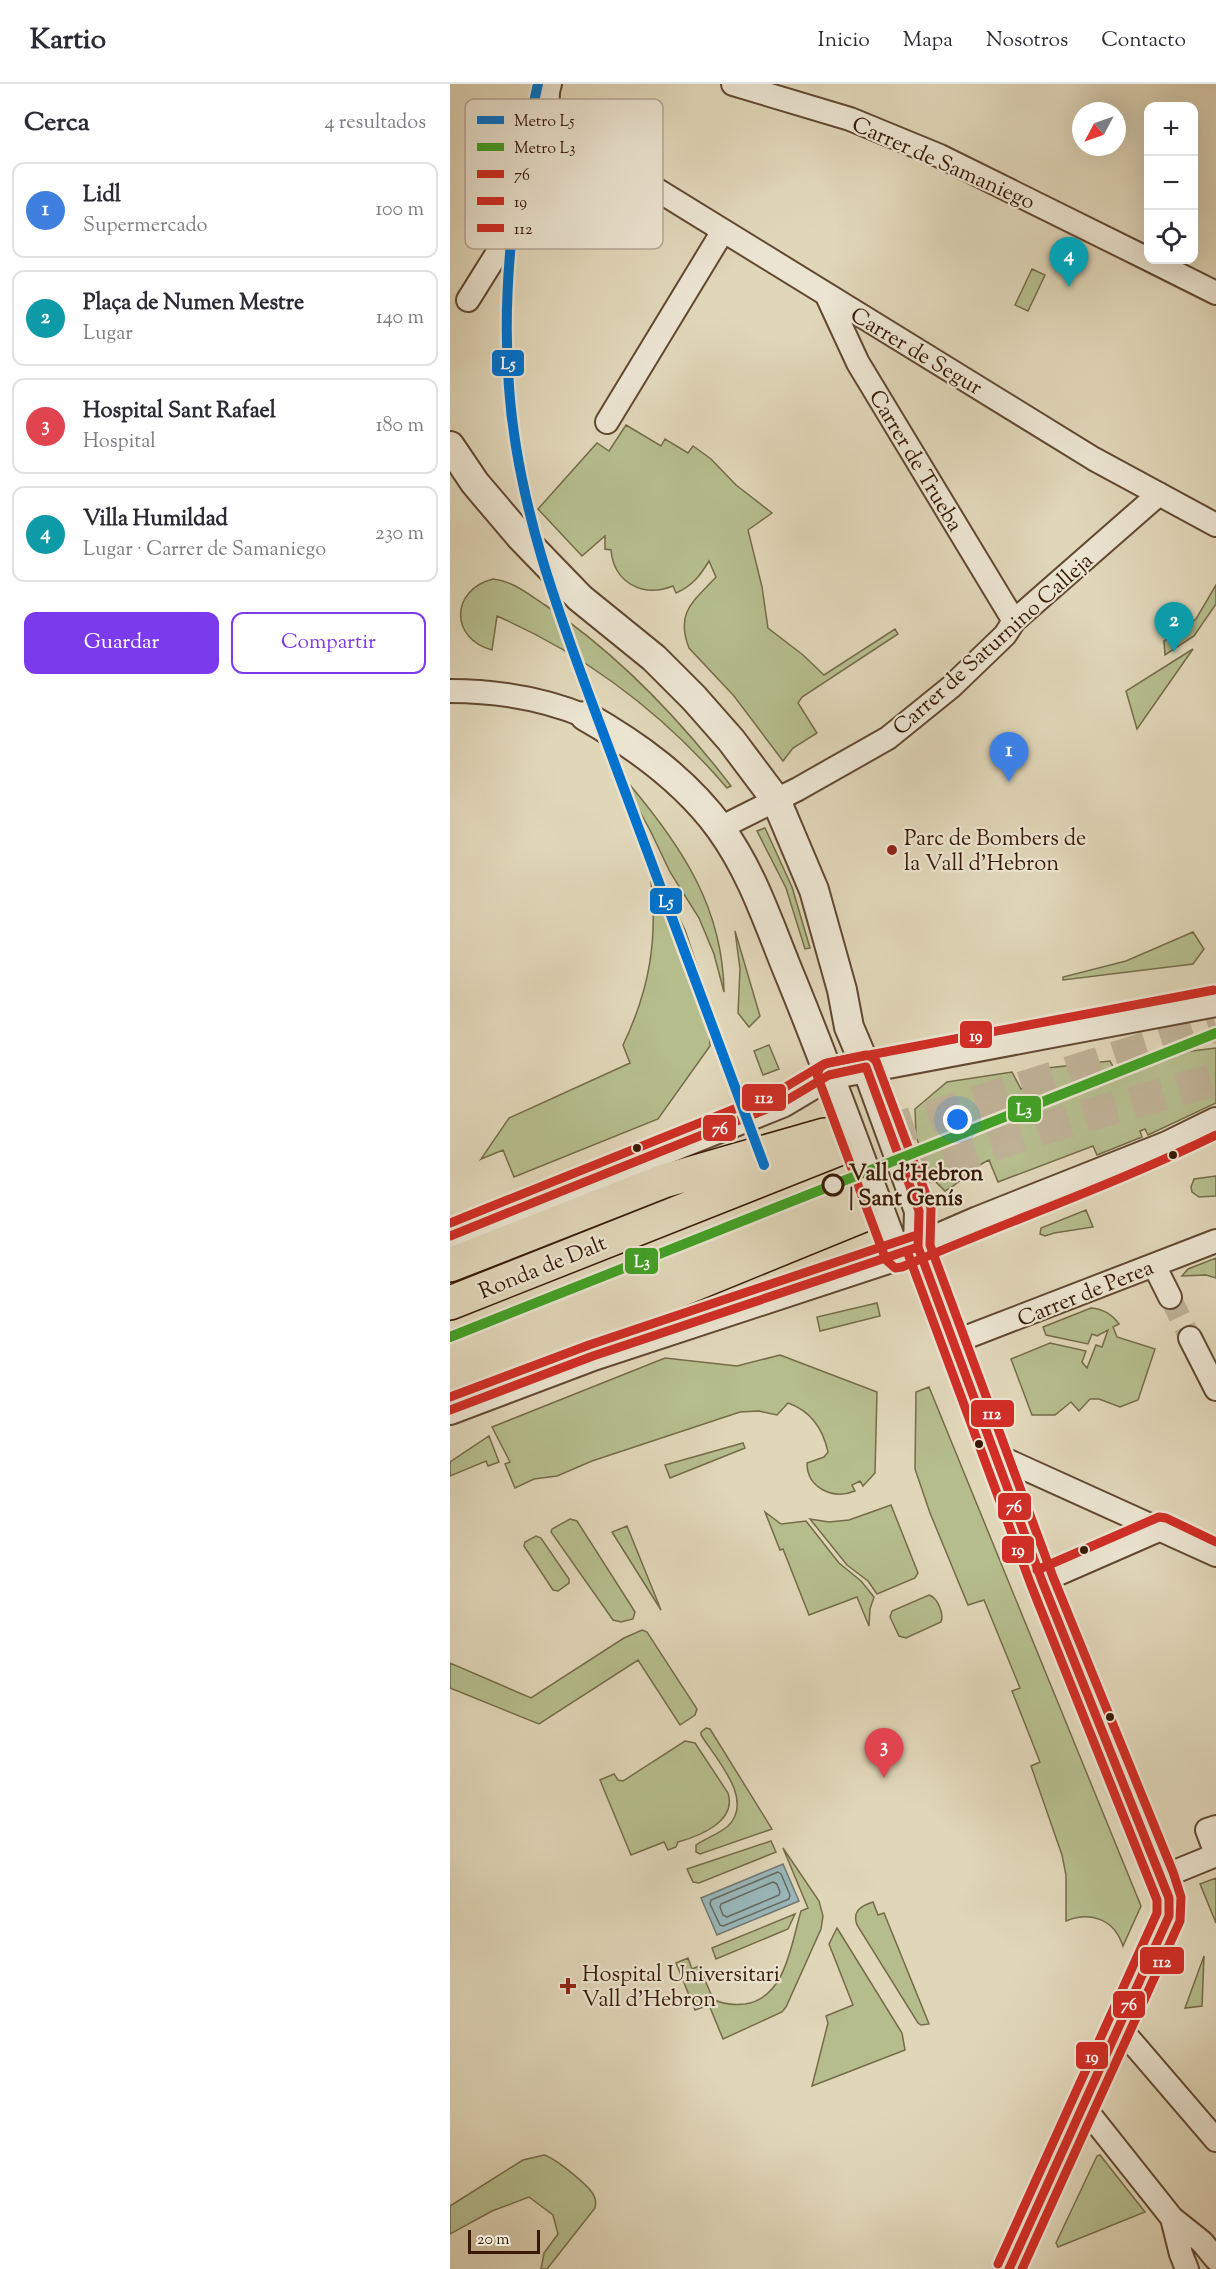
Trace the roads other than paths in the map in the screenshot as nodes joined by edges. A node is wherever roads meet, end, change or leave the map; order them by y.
1 (550, 84) edge
2 (733, 84) edge
3 (548, 99) edge
4 (663, 194) edge
5 (723, 231) junction
6 (499, 249) edge
7 (1144, 257) edge
8 (1159, 264) edge
9 (1216, 293) edge
10 (827, 296) junction
11 (468, 300) dead end
12 (607, 422) dead end
13 (450, 446) edge
14 (450, 461) edge
15 (1159, 494) junction
16 (1216, 525) edge
17 (1014, 621) junction
18 (450, 691) edge
19 (585, 716) joint
20 (776, 800) junction
21 (720, 828) junction
22 (1216, 1002) edge
23 (866, 1067) junction
24 (829, 1075) junction
25 (1216, 1122) edge
26 (450, 1236) edge
27 (1216, 1240) edge
28 (908, 1251) junction
29 (450, 1265) edge
30 (1154, 1265) junction
31 (1170, 1297) tunnel mouth
32 (450, 1303) edge
33 (1191, 1338) tunnel mouth
34 (954, 1342) junction
35 (450, 1351) edge
36 (450, 1384) edge
37 (1216, 1389) edge
38 (450, 1410) edge
39 (993, 1454) junction
40 (1161, 1529) junction
41 (1216, 1555) edge
42 (1042, 1581) junction
43 (1216, 1827) edge
44 (1216, 1855) edge
45 (1162, 1877) junction
46 (1119, 2027) junction
47 (1083, 2106) junction
48 (1216, 2139) edge
49 (1172, 2218) junction
50 (1216, 2259) edge
51 (1009, 2269) edge
52 (1187, 2269) edge

1 - 3 street, Carrer de Segur
2 - 7 street, Carrer de Samaniego
4 - 5 street, Carrer de Segur
5 - 10 street, Carrer de Segur
5 - 12 street
6 - 11 street
8 - 9 street, Carrer de Samaniego
10 - 15 street, Carrer de Segur
10 - 17 street, Carrer de Trueba
13 - 14 street
13 - 20 street
15 - 16 street, Carrer de Segur
15 - 17 street, Carrer de Saturnino Calleja
17 - 20 street, Carrer de Saturnino Calleja
18 - 19 street
19 - 21 street
20 - 21 street, Carrer de Saturnino Calleja
20 - 23 street
21 - 24 street
22 - 23 street
23 - 24 street
23 - 28 street
24 - 26 street
24 - 28 street
25 - 28 street
27 - 30 street, Carrer de Perea
28 - 34 street
28 - 38 street
29 - 32 highway, Ronda de Dalt
30 - 31 street
30 - 34 street, Carrer de Perea
33 - 37 street
34 - 39 street
35 - 36 highway, Ronda de Dalt
39 - 40 street
39 - 42 street
40 - 41 street
40 - 42 street
42 - 45 street
43 - 44 street
44 - 45 street
45 - 46 street
46 - 47 street
46 - 48 street
47 - 49 street
47 - 51 street
49 - 50 street
49 - 52 street

